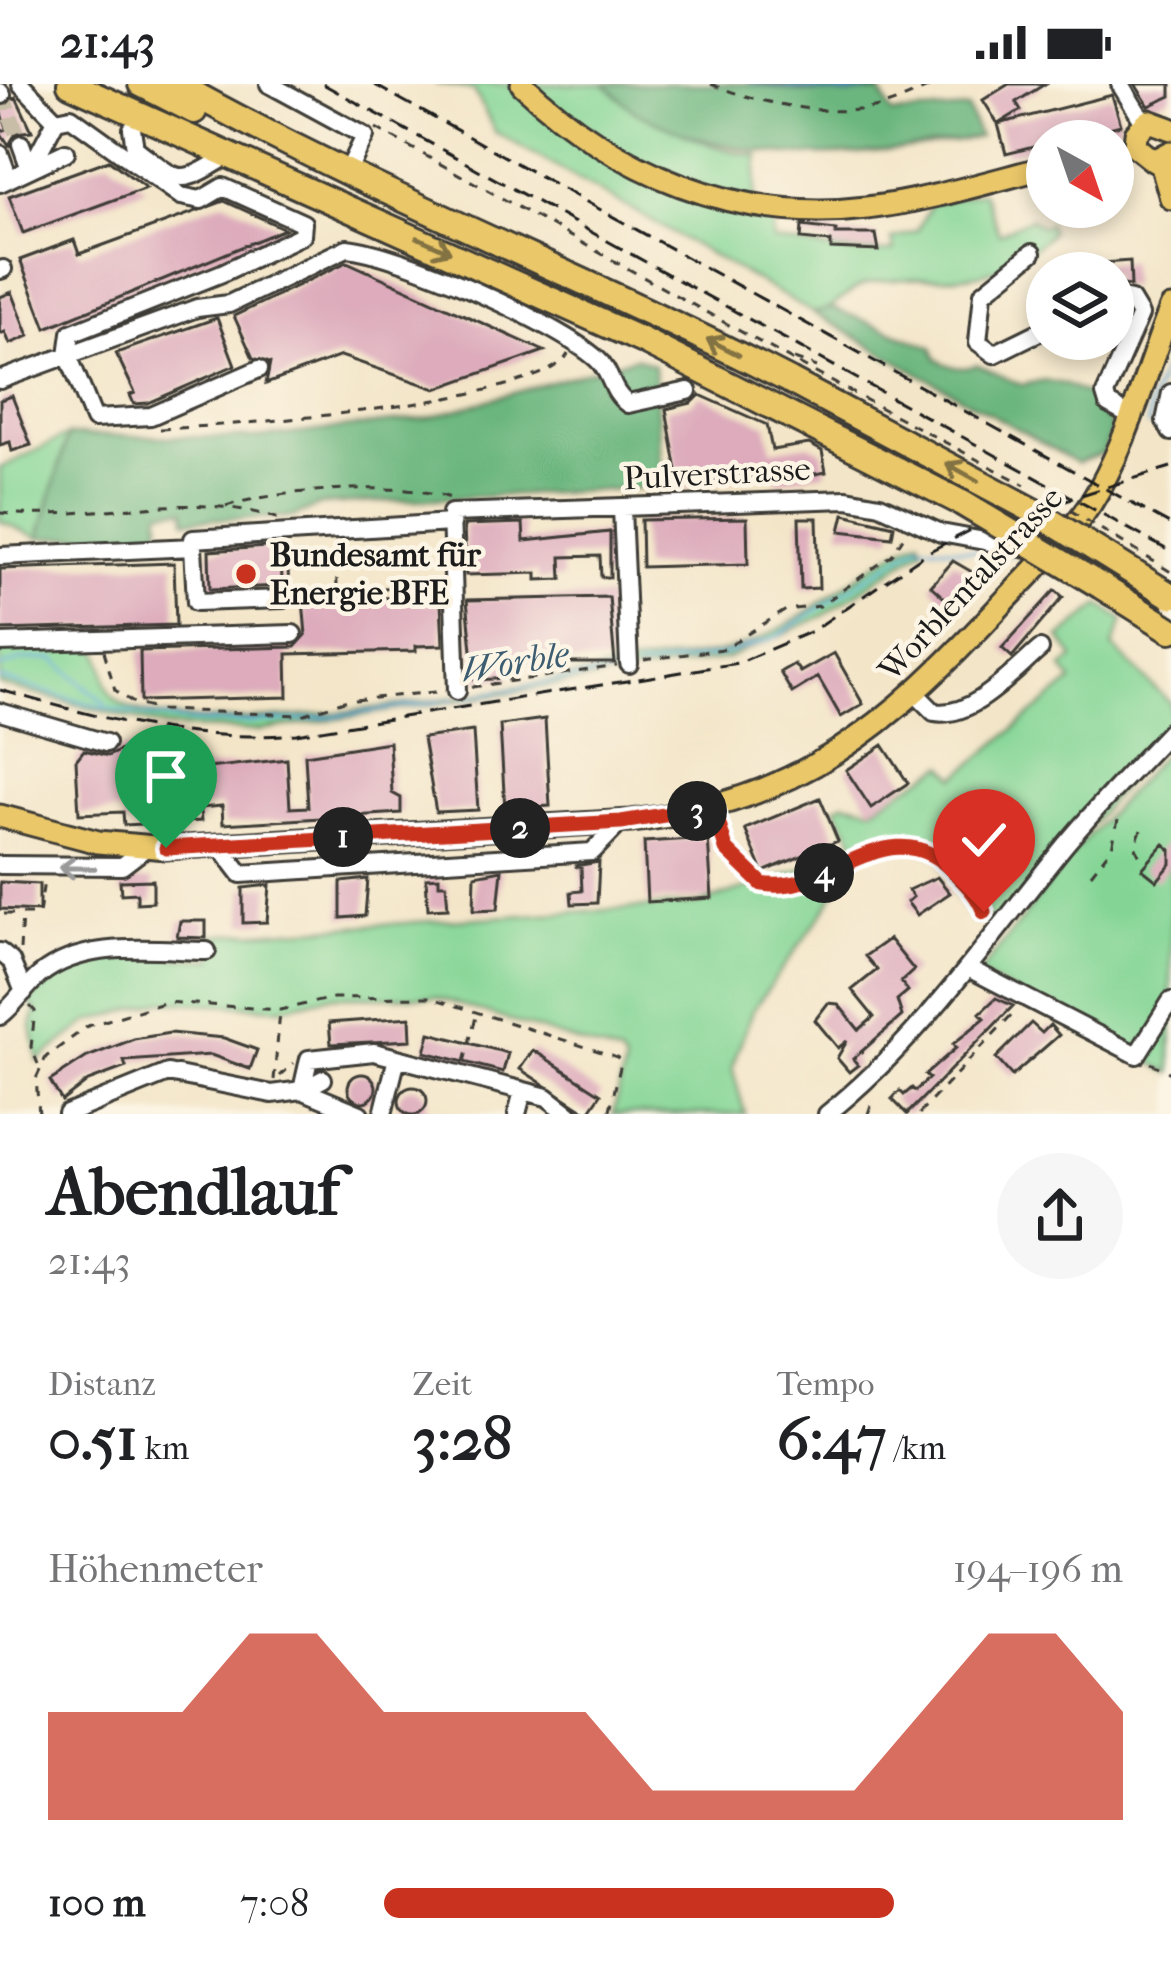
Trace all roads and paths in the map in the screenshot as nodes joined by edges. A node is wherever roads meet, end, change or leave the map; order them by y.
1 (21, 84) edge
2 (70, 84) edge
3 (105, 84) edge
4 (141, 84) edge
5 (176, 84) edge
6 (269, 84) edge
7 (522, 84) edge
8 (711, 84) edge
9 (938, 84) edge
10 (1120, 84) edge
11 (56, 120) junction
12 (368, 123) dead end
13 (1144, 124) junction
14 (1171, 129) edge
15 (1134, 136) edge
16 (125, 137) junction
17 (21, 144) tunnel mouth
18 (66, 152) dead end
19 (1134, 152) edge
20 (0, 154) tunnel mouth
21 (1166, 156) edge
22 (226, 157) junction
23 (30, 169) junction
24 (344, 171) junction
25 (1026, 172) edge
26 (4, 181) edge
27 (327, 197) junction
28 (1171, 198) edge
29 (1026, 257) edge
30 (1171, 308) edge
31 (1026, 338) edge
32 (571, 343) junction
33 (68, 355) junction
34 (1120, 360) edge
35 (817, 367) dead end
36 (794, 368) junction
37 (259, 370) dead end
38 (0, 380) edge
39 (688, 391) dead end
40 (1171, 393) edge
41 (1128, 416) junction
42 (146, 429) dead end
43 (1171, 432) edge
44 (459, 501) dead end
45 (225, 506) junction
46 (622, 508) junction
47 (0, 513) edge
48 (910, 519) junction
49 (451, 523) junction
50 (335, 530) junction
51 (287, 537) junction
52 (193, 547) junction
53 (1052, 550) junction
54 (0, 556) edge
55 (453, 586) junction
56 (338, 590) junction
57 (286, 595) junction
58 (1171, 596) edge
59 (196, 602) junction
60 (1170, 629) edge
61 (293, 634) dead end
62 (196, 637) junction
63 (95, 640) junction
64 (0, 643) edge
65 (1040, 649) dead end
66 (629, 664) junction
67 (457, 691) junction
68 (917, 695) junction
69 (0, 712) edge
70 (1171, 730) edge
71 (106, 743) dead end
72 (714, 807) junction
73 (0, 816) edge
74 (1118, 820) dead end
75 (621, 822) junction
76 (1141, 830) dead end
77 (218, 844) junction
78 (147, 847) junction
79 (1141, 858) dead end
80 (0, 865) edge
81 (45, 867) junction
82 (1090, 874) dead end
83 (4, 914) dead end
84 (22, 914) junction
85 (997, 934) junction
86 (20, 950) dead end
87 (207, 951) dead end
88 (0, 952) edge
89 (968, 968) junction
90 (26, 998) junction
91 (1026, 999) junction
92 (1171, 1001) edge
93 (280, 1010) junction
94 (477, 1012) junction
95 (0, 1016) edge
96 (1137, 1055) junction
97 (397, 1058) junction
98 (309, 1059) junction
99 (39, 1066) junction
100 (1171, 1073) edge
101 (461, 1075) junction
102 (323, 1078) dead end
103 (302, 1090) junction
104 (523, 1091) junction
105 (272, 1094) junction
106 (871, 1105) dead end
107 (38, 1111) edge
108 (32, 1114) edge
109 (67, 1114) edge
110 (360, 1114) edge
111 (383, 1114) edge
112 (517, 1114) edge
113 (569, 1114) edge
114 (609, 1114) edge
115 (827, 1114) edge
116 (868, 1114) edge
117 (919, 1114) edge

1 - 11 street
2 - 22 highway
3 - 27 highway
4 - 24 highway
5 - 24 highway
6 - 24 street
7 - 25 main road
8 - 9 path
10 - 13 street
11 - 16 street
11 - 23 street
12 - 36 path
13 - 14 main road
13 - 15 main road
16 - 22 street
16 - 33 street
17 - 23 street
18 - 23 street
19 - 21 main road
20 - 26 street
21 - 28 main road
22 - 27 highway
23 - 26 street
36 -> 24 highway
27 -> 60 highway, bridge
29 - 31 street
30 - 41 main road, Worblentalstrasse
32 - 33 street
32 - 39 street
32 - 42 path
33 - 37 street
33 - 38 street
34 - 41 street
35 - 36 path
58 -> 36 highway, bridge
40 - 43 street
41 - 53 main road, Worblentalstrasse
44 - 45 path
45 - 47 path
45 - 51 path
46 - 48 street, Pulverstrasse
46 - 49 street, Pulverstrasse
46 - 66 street
48 - 53 street, Pulverstrasse
48 - 66 path
49 - 50 street
49 - 55 street
50 - 51 street
50 - 56 path
51 - 52 street
51 - 57 path
52 - 54 street
52 - 59 street
53 - 68 main road, Worblentalstrasse
55 - 56 path
55 - 67 street
56 - 57 path
57 - 59 street
59 - 62 street
61 - 62 street
62 - 63 street
63 - 64 street
63 - 67 path
65 - 68 street
66 - 67 path
68 - 72 main road, Worblentalstrasse
69 - 71 street
70 - 85 street
72 - 75 main road, Worblentalstrasse
72 - 85 path
73 - 78 main road, Worblentalstrasse
74 - 82 path
75 - 77 main road, Worblentalstrasse
75 - 77 street
76 - 79 path
77 - 78 main road, Worblentalstrasse
78 -> 81 street
80 - 81 street
81 - 84 path
83 - 84 path
84 - 86 path
85 - 89 street
87 - 90 street
88 - 90 street
89 - 91 street
89 - 115 street
90 - 95 street
90 - 99 path
91 - 96 street
91 - 117 path
92 - 96 street
93 - 94 path
93 - 99 path
93 - 105 path
94 - 101 path
94 - 114 path
96 - 100 path
97 - 98 street
97 - 101 street
97 - 111 street
98 - 103 street
98 - 105 path
99 - 107 path
101 - 104 street
102 - 103 street
103 - 105 street
103 - 110 street
104 - 112 street
104 - 113 street
105 - 109 street
106 - 116 path
107 - 108 path

